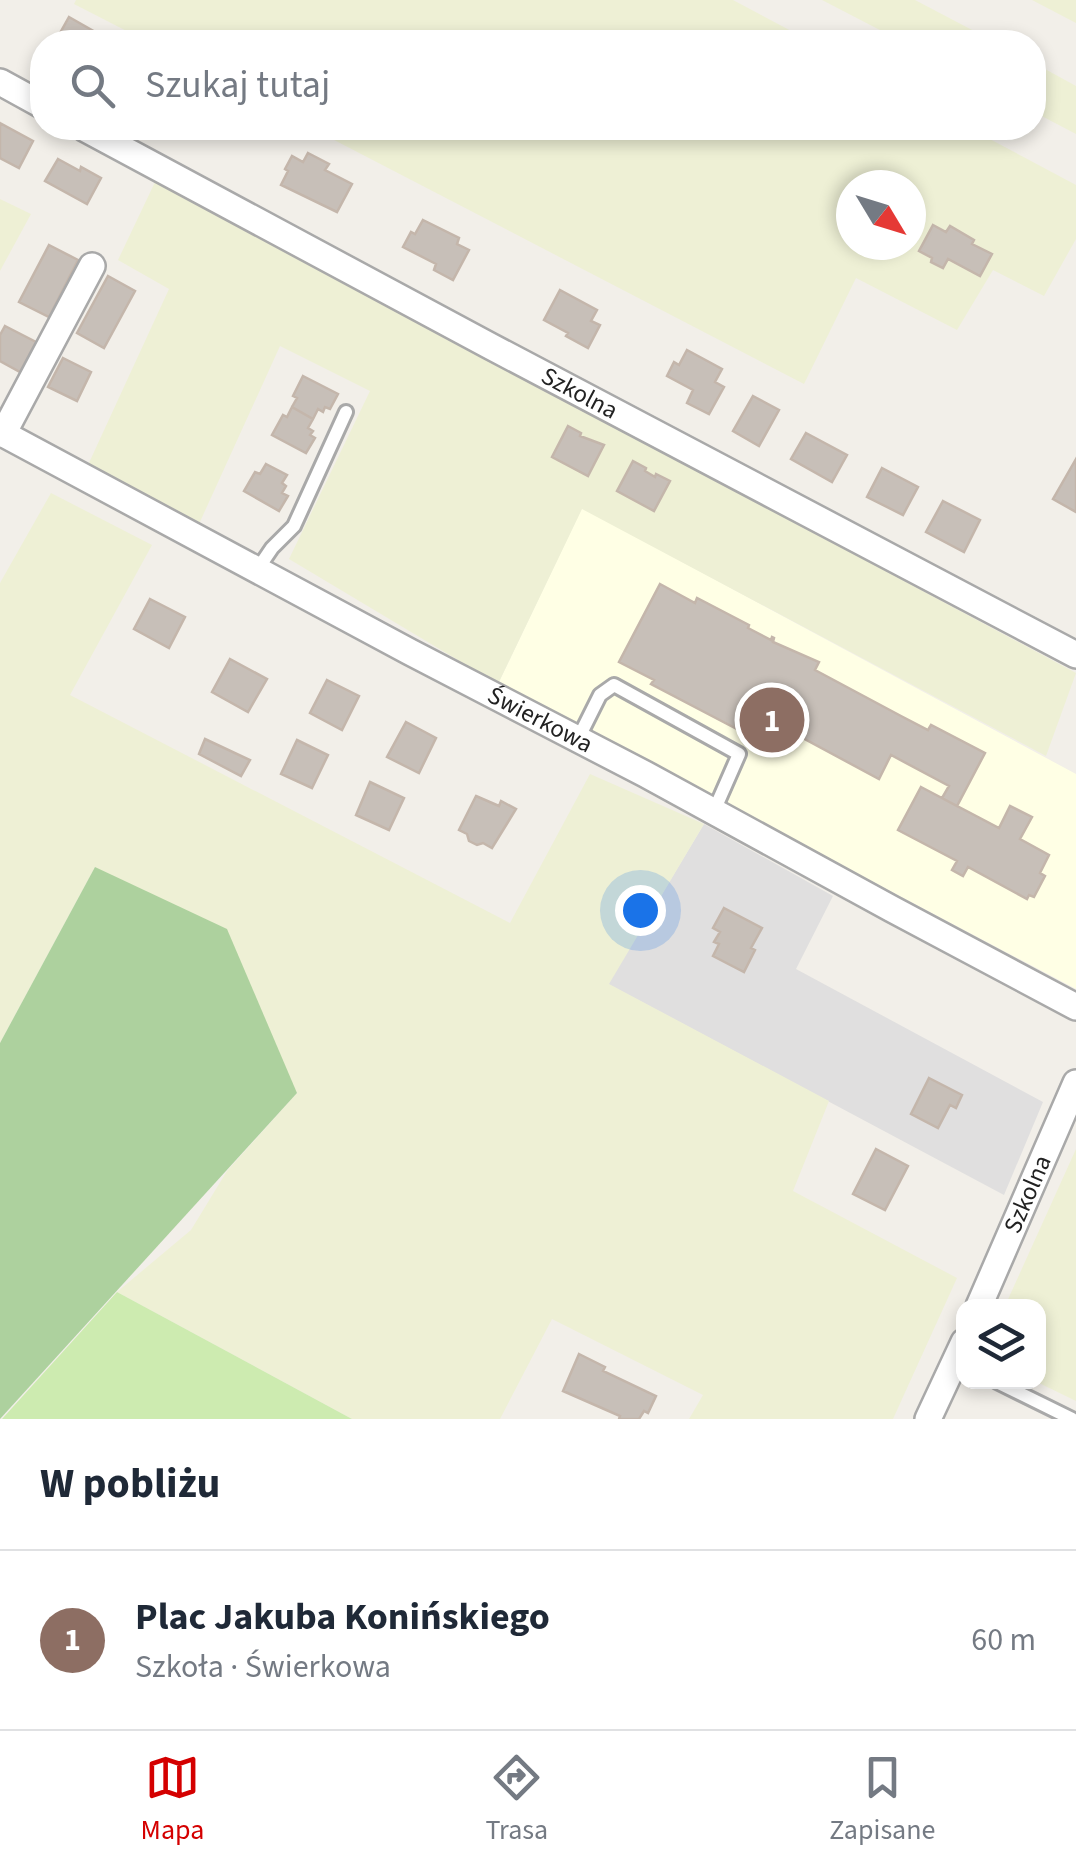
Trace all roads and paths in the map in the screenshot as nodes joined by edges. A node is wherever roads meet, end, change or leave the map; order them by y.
1 (0, 82) edge
2 (30, 98) edge
3 (106, 140) edge
4 (92, 266) dead end
5 (346, 412) dead end
6 (2, 433) edge
7 (257, 570) junction
8 (1076, 655) edge
9 (578, 739) junction
10 (714, 811) junction
11 (1076, 1007) edge
12 (1076, 1083) edge
13 (982, 1299) edge
14 (956, 1366) edge
15 (1011, 1389) edge
16 (928, 1419) edge
17 (1072, 1419) edge

1 - 2 street
3 - 8 street, Szkolna
4 - 6 street, Świerkowa
5 - 7 lane
6 - 7 street, Świerkowa
7 - 9 street, Świerkowa
9 - 10 street, Świerkowa
9 - 10 lane
10 - 11 street, Świerkowa
12 - 13 street, Szkolna
14 - 16 street
15 - 17 lane

